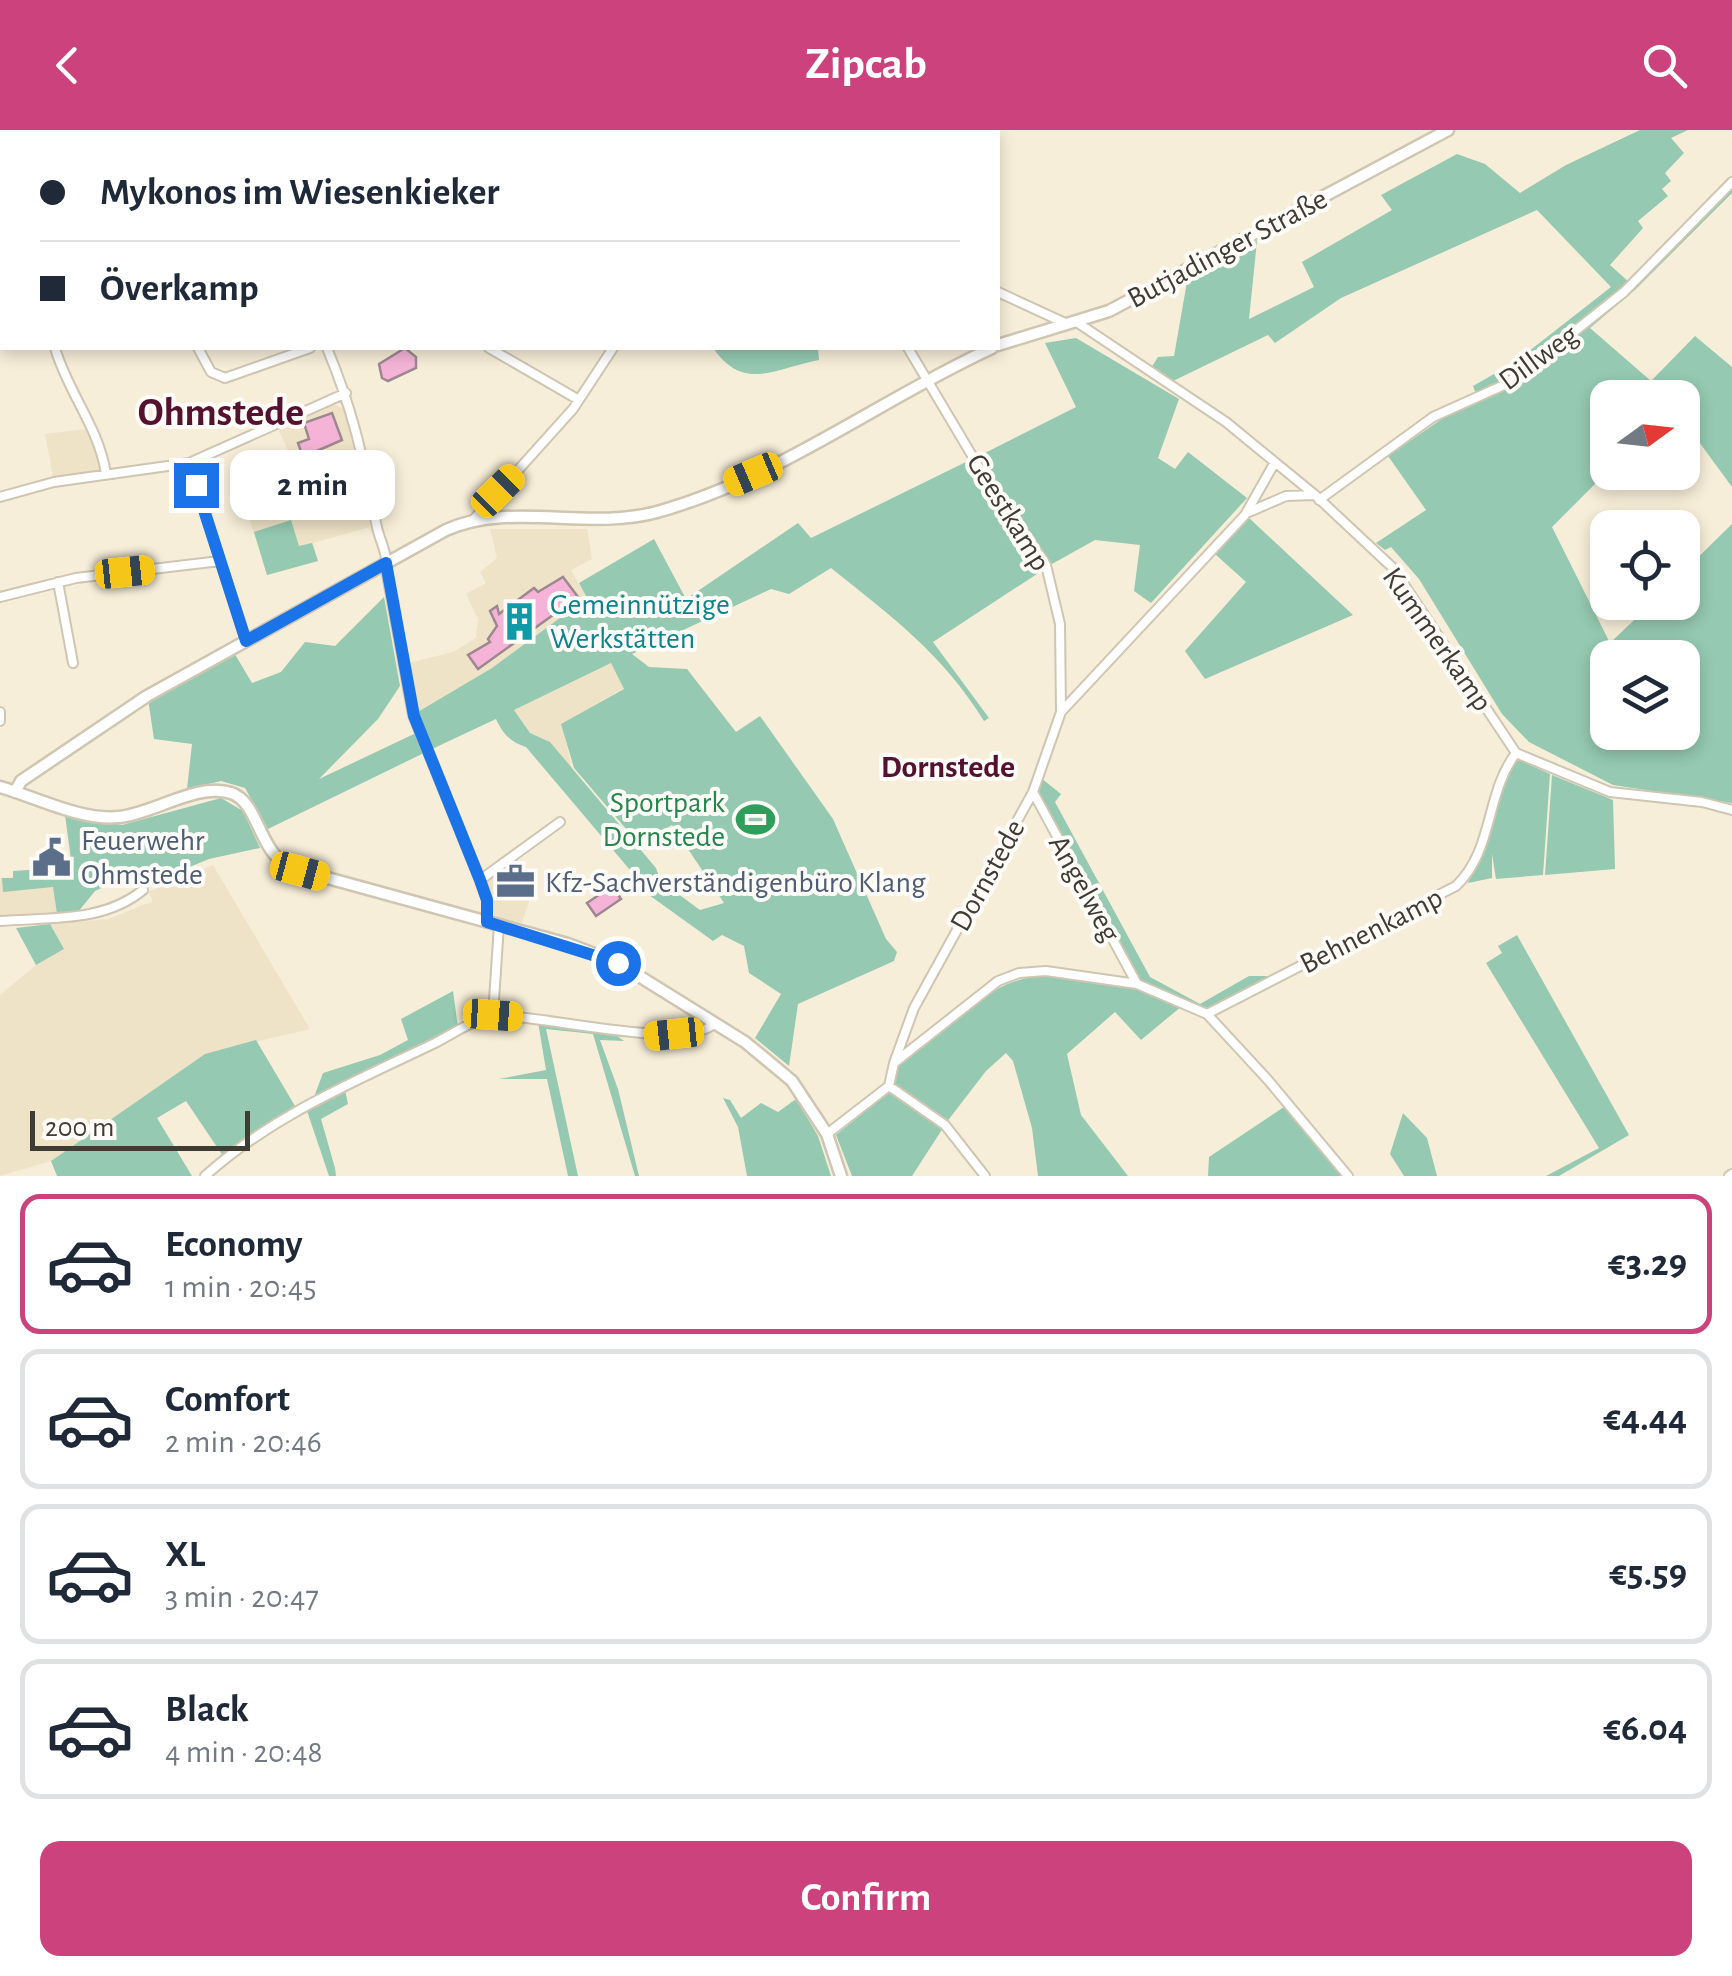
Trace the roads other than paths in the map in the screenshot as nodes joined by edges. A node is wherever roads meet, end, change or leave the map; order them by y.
1 (1448, 130) edge
2 (1732, 182) edge
3 (1000, 293) edge
4 (1073, 324) junction
5 (1000, 345) edge
6 (56, 350) edge
7 (199, 350) edge
8 (304, 350) edge
9 (328, 350) edge
10 (492, 350) edge
11 (611, 350) edge
12 (909, 350) edge
13 (988, 350) edge
14 (929, 382) junction
15 (346, 393) junction
16 (579, 400) junction
17 (1275, 462) junction
18 (189, 463) junction
19 (106, 474) junction
20 (0, 497) edge
21 (1317, 497) junction
22 (1245, 515) junction
23 (474, 519) junction
24 (220, 562) junction
25 (386, 563) junction
26 (58, 582) junction
27 (0, 597) edge
28 (246, 641) junction
29 (73, 663) dead end
30 (0, 712) edge
31 (1061, 712) junction
32 (0, 721) edge
33 (1516, 753) junction
34 (0, 787) edge
35 (16, 792) junction
36 (1032, 792) junction
37 (1732, 810) edge
38 (560, 822) dead end
39 (480, 880) junction
40 (143, 890) dead end
41 (0, 921) edge
42 (493, 924) junction
43 (1137, 984) junction
44 (1207, 1014) junction
45 (493, 1015) junction
46 (714, 1022) junction
47 (894, 1062) junction
48 (889, 1086) junction
49 (826, 1134) junction
50 (205, 1176) edge
51 (841, 1176) edge
52 (986, 1176) edge
53 (1348, 1176) edge

1 - 4 street, Butjadinger Straße
2 - 21 street, Dillweg
3 - 4 street, Kummerkamp
4 - 5 street, Butjadinger Straße
4 - 17 street, Kummerkamp
6 - 19 street
7 - 8 street
9 - 15 street
10 - 16 street
11 - 16 street
12 - 14 street, Geestkamp
13 - 14 street, Butjadinger Straße
14 - 23 street, Butjadinger Straße
14 - 31 street, Geestkamp
15 - 18 street
15 - 25 street
16 - 23 street
17 - 21 street, Kummerkamp
17 - 22 street, Dornstede
18 - 19 street
18 - 24 street
19 - 20 street
21 - 22 street, Dornstede
21 - 33 street, Kummerkamp
22 - 31 street, Dornstede
23 - 25 street, Butjadinger Straße
24 - 26 street
24 - 28 street
25 - 28 street, Butjadinger Straße
25 - 39 street
26 - 27 street
26 - 29 street
28 - 35 street, Butjadinger Straße
30 - 32 street
31 - 36 street, Dornstede
33 - 37 street
33 - 44 street, Behnenkamp
34 - 35 street
35 - 42 street
36 - 43 street, Angelweg
36 - 47 street, Dornstede
38 - 39 street
39 - 42 street
40 - 41 street
42 - 45 street
42 - 46 street
43 - 44 street
43 - 47 street
44 - 53 street
45 - 46 street
45 - 50 street
46 - 49 street
47 - 48 street, Dornstede
48 - 49 street
48 - 52 street
49 - 51 street

